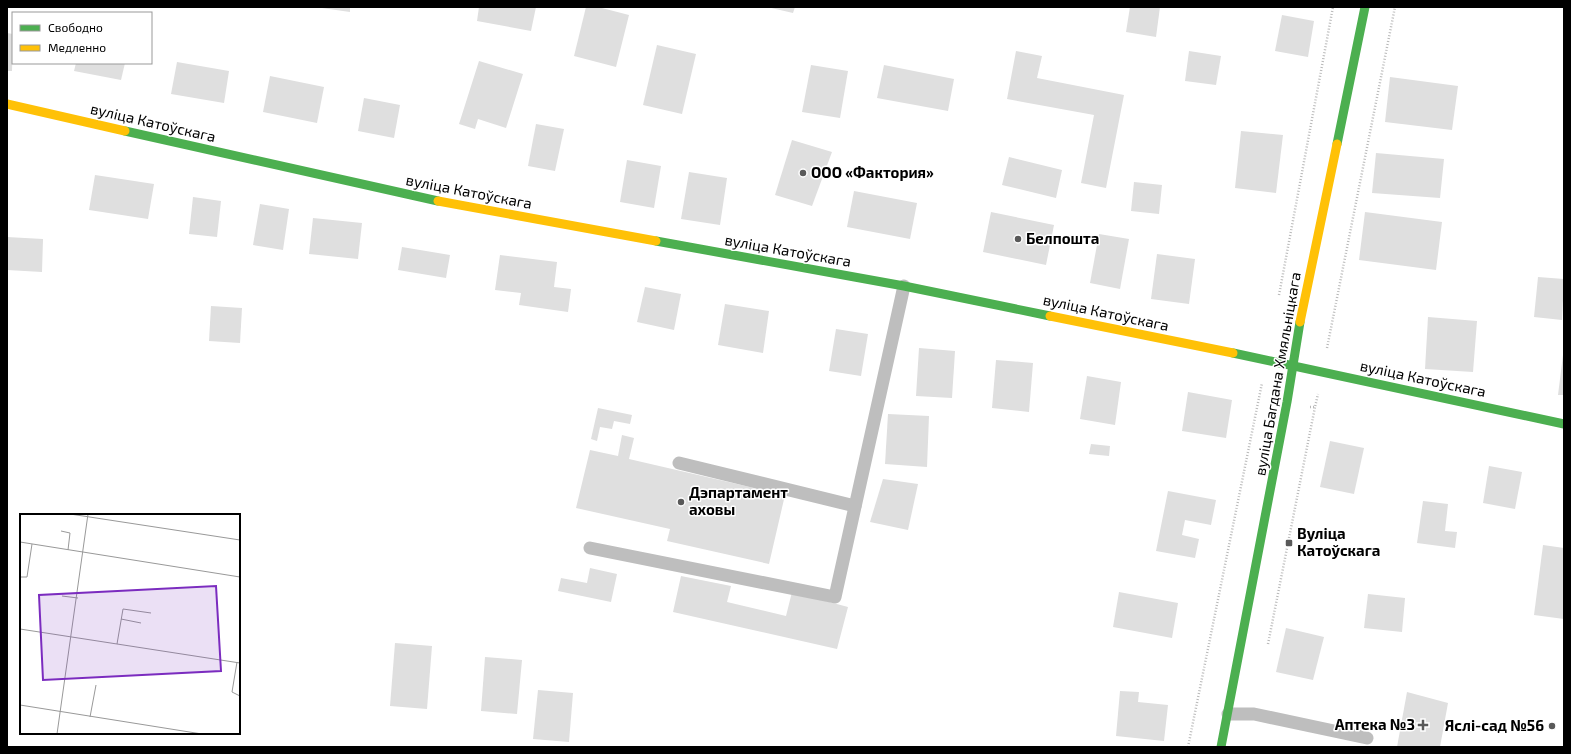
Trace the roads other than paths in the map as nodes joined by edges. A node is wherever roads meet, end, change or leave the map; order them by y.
1 (1366, 7) edge
2 (7, 104) edge
3 (904, 286) junction
4 (1293, 366) junction
5 (1564, 424) edge
6 (679, 463) dead end
7 (855, 506) junction
8 (590, 548) dead end
9 (1228, 714) junction
10 (1367, 738) dead end
11 (1221, 747) edge

1 - 4 street, вуліца Багдана Хмяльніцкага
2 - 3 street, вуліца Катоўскага
3 - 4 street, вуліца Катоўскага
3 - 7 lane
4 - 5 street, вуліца Катоўскага
4 - 9 street, вуліца Багдана Хмяльніцкага
6 - 7 lane
7 - 8 lane
9 - 10 lane
9 - 11 street, вуліца Багдана Хмяльніцкага

